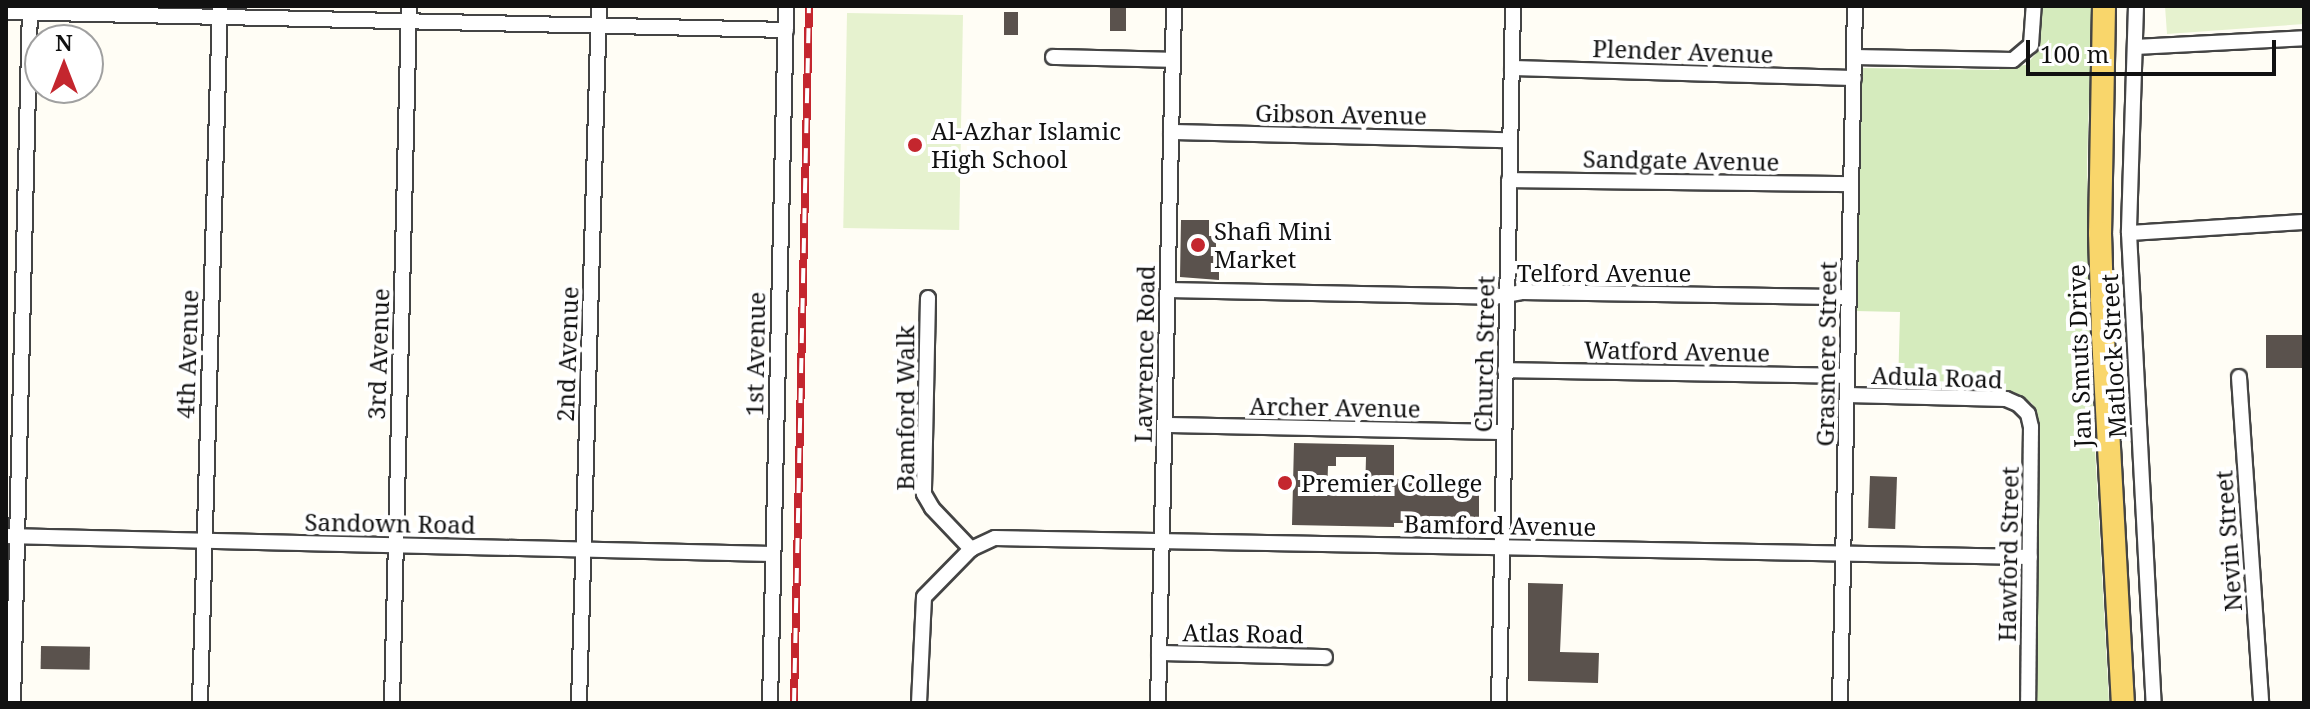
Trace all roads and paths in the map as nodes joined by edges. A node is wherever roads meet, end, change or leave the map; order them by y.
1 (599, 6) edge
2 (786, 6) edge
3 (1174, 6) edge
4 (1513, 6) edge
5 (1855, 6) edge
6 (2034, 6) edge
7 (2104, 6) edge
8 (2136, 6) edge
9 (30, 9) edge
10 (220, 11) edge
11 (6, 12) edge
12 (409, 14) edge
13 (599, 25) junction
14 (786, 30) junction
15 (2304, 38) edge
16 (2135, 47) junction
17 (1053, 57) dead end
18 (1854, 57) junction
19 (1172, 60) junction
20 (1512, 68) junction
21 (1854, 78) junction
22 (1171, 132) junction
23 (1510, 140) junction
24 (1509, 180) junction
25 (1851, 184) junction
26 (2304, 222) edge
27 (2129, 233) junction
28 (1168, 290) junction
29 (1507, 295) junction
30 (1849, 297) junction
31 (928, 298) dead end
32 (1505, 370) junction
33 (1847, 376) junction
34 (2239, 377) dead end
35 (1847, 395) junction
36 (2023, 408) joint
37 (1165, 425) junction
38 (1504, 432) junction
39 (11, 536) edge
40 (204, 540) junction
41 (1161, 540) junction
42 (395, 544) junction
43 (1502, 547) junction
44 (583, 549) junction
45 (971, 549) junction
46 (1843, 553) junction
47 (772, 554) junction
48 (2030, 557) junction
49 (1159, 653) junction
50 (1325, 657) dead end
51 (13, 703) edge
52 (200, 703) edge
53 (392, 703) edge
54 (579, 703) edge
55 (770, 703) edge
56 (919, 703) edge
57 (1158, 703) edge
58 (1499, 703) edge
59 (1840, 703) edge
60 (2028, 703) edge
61 (2123, 703) edge
62 (2154, 703) edge
63 (2261, 703) edge

1 - 13 street, 2nd Avenue
2 - 14 street, 1st Avenue
3 - 19 street, Lawrence Road
4 - 20 street, Church Street
5 - 18 street, Grasmere Street
6 - 18 street
7 - 61 main road, Jan Smuts Drive
8 - 16 street, Matlock Street
9 - 10 street
9 - 11 street
9 - 39 street
10 - 12 street
10 - 40 street, 4th Avenue
12 - 13 street
12 - 42 street, 3rd Avenue
13 - 14 street
13 - 44 street, 2nd Avenue
14 - 47 street, 1st Avenue
15 - 16 street
16 - 27 street, Matlock Street
17 - 19 street
18 - 21 street, Grasmere Street
19 - 22 street, Lawrence Road
20 - 21 street, Plender Avenue
20 - 23 street, Church Street
21 - 25 street, Grasmere Street
22 - 23 street, Gibson Avenue
22 - 28 street, Lawrence Road
23 - 24 street, Church Street
24 - 25 street, Sandgate Avenue
24 - 29 street, Church Street
25 - 30 street, Grasmere Street
26 - 27 street
27 - 62 street, Matlock Street
28 - 29 street, Telford Avenue
28 - 37 street, Lawrence Road
29 - 30 street, Telford Avenue
29 - 32 street, Church Street
30 - 33 street, Grasmere Street
31 - 45 street, Bamford Walk
32 - 33 street, Watford Avenue
32 - 38 street, Church Street
33 - 35 street, Grasmere Street
34 - 63 street, Nevin Street
35 - 36 street, Adula Road
35 - 46 street, Grasmere Street
36 - 48 street, Hawford Street
37 - 38 street, Archer Avenue
37 - 41 street, Lawrence Road
38 - 43 street, Church Street
39 - 40 street, Sandown Road
39 - 51 street
40 - 42 street, Sandown Road
40 - 52 street, 4th Avenue
41 - 43 street, Bamford Avenue
41 - 45 street, Bamford Avenue
41 - 49 street, Lawrence Road
42 - 44 street, Sandown Road
42 - 53 street, 3rd Avenue
43 - 46 street, Bamford Avenue
43 - 58 street, Church Street
44 - 47 street, Sandown Road
44 - 54 street, 2nd Avenue
45 - 56 street
46 - 48 street, Bamford Avenue
46 - 59 street, Grasmere Street
47 - 55 street, 1st Avenue
48 - 60 street, Hawford Street
49 - 50 street, Atlas Road
49 - 57 street, Lawrence Road

